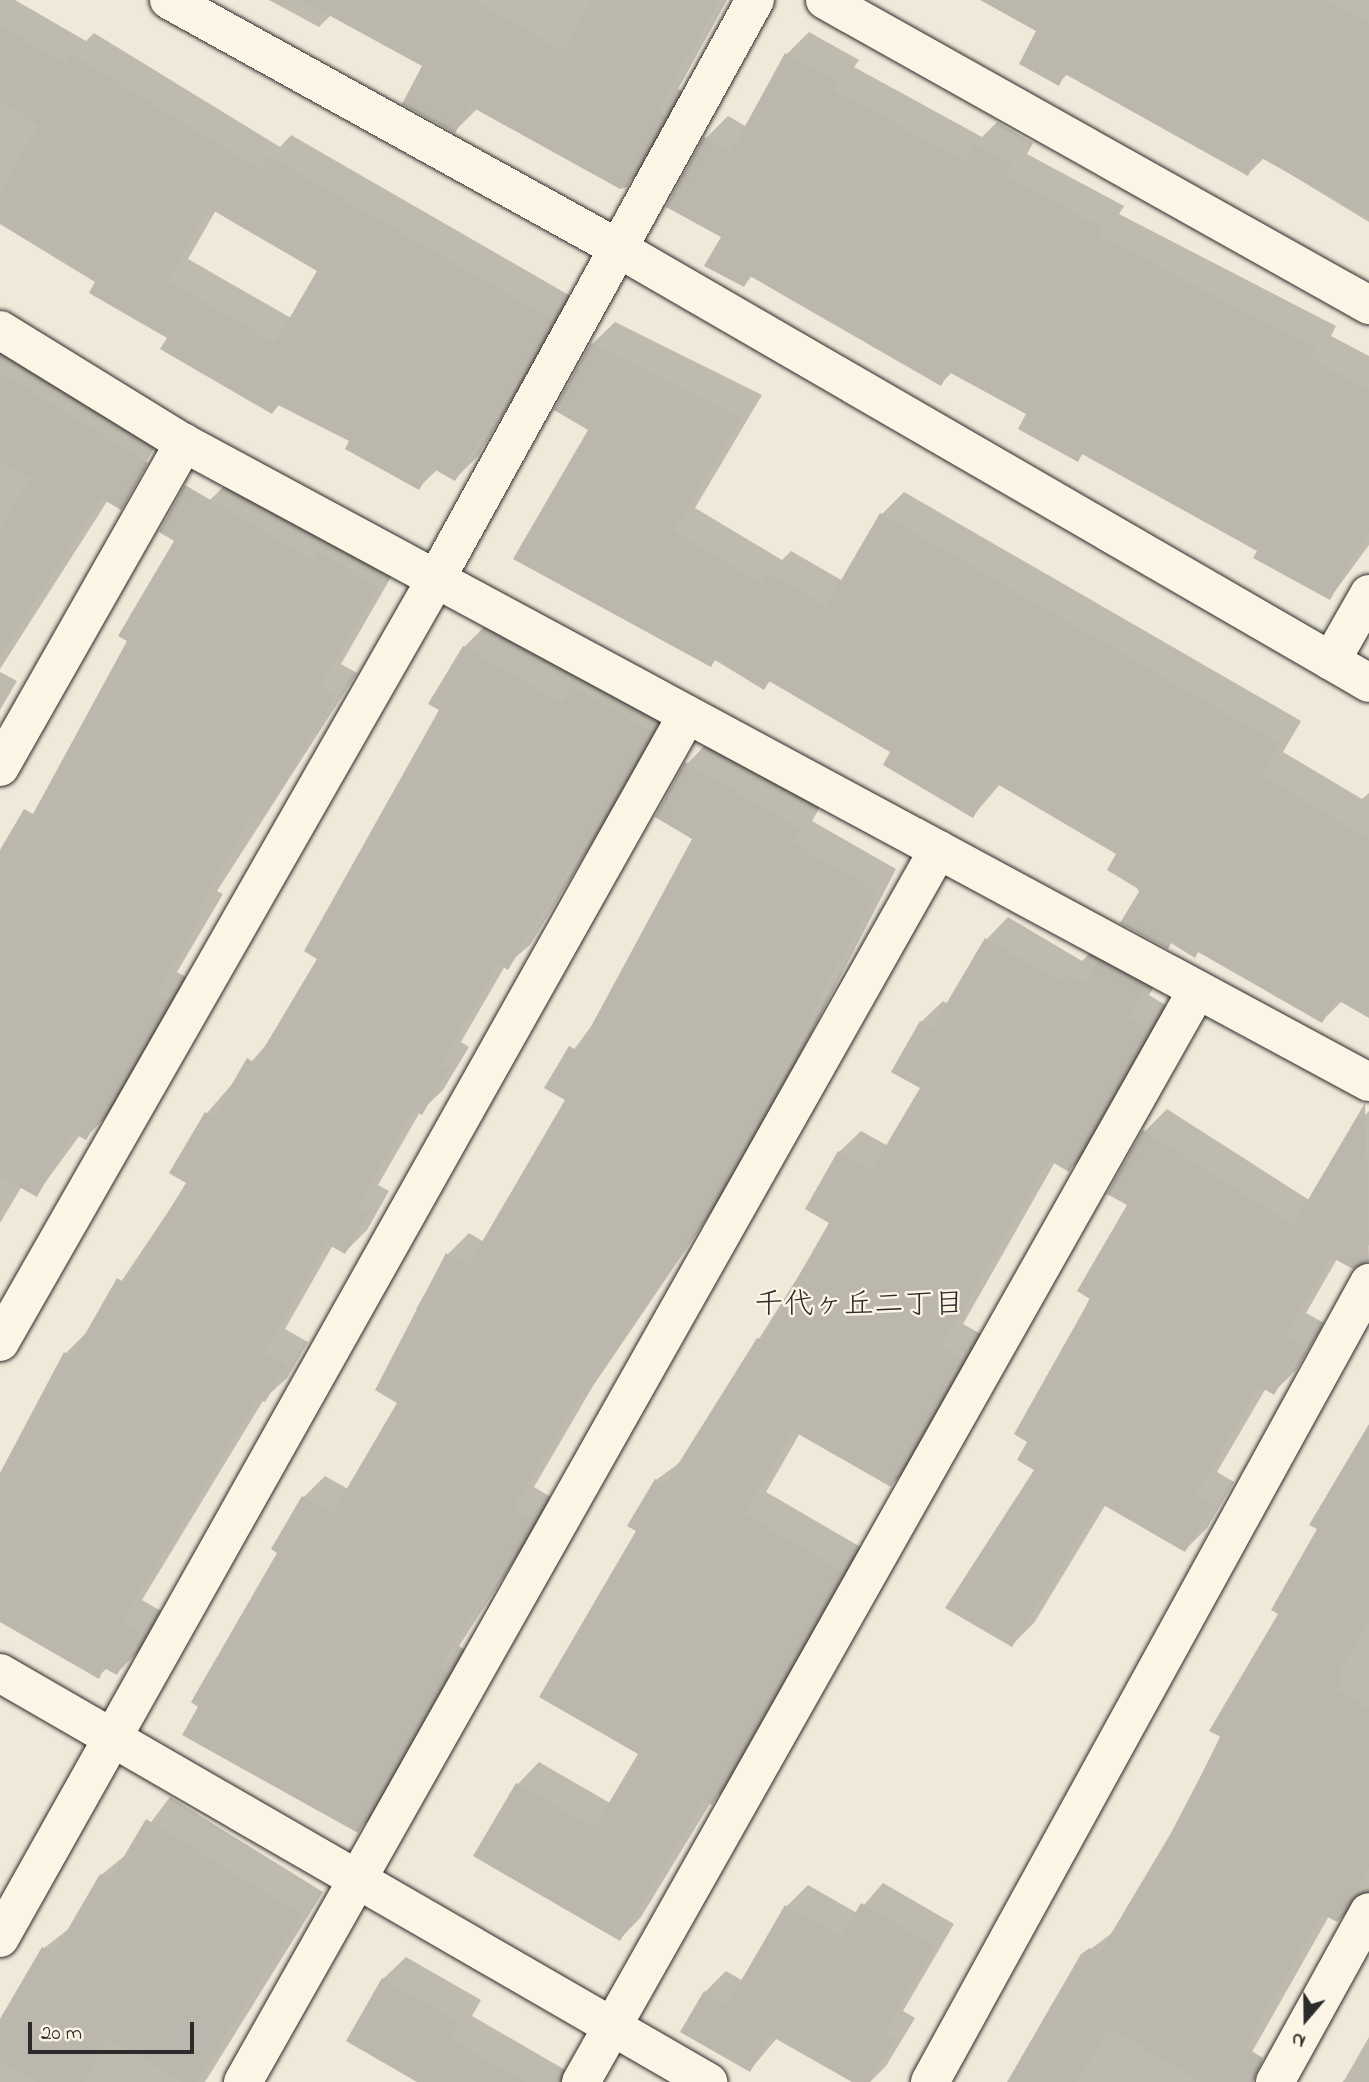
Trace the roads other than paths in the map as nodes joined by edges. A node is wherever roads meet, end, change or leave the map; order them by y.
1 (169, 0) edge
2 (755, 0) edge
3 (825, 0) edge
4 (614, 246) junction
5 (1369, 305) edge
6 (0, 330) edge
7 (184, 443) junction
8 (436, 579) junction
9 (1369, 594) edge
10 (1331, 661) junction
11 (1369, 683) edge
12 (687, 715) junction
13 (0, 767) edge
14 (938, 850) junction
15 (1197, 990) junction
16 (1369, 1082) edge
17 (1369, 1283) edge
18 (0, 1342) edge
19 (0, 1673) edge
20 (116, 1740) junction
21 (359, 1881) junction
22 (1369, 1912) edge
23 (0, 1938) edge
24 (612, 2028) junction
25 (243, 2082) edge
26 (581, 2082) edge
27 (708, 2082) edge
28 (930, 2082) edge
29 (1275, 2082) edge

1 - 4 street
2 - 4 street
3 - 5 street
4 - 8 street
4 - 10 street
6 - 7 street
7 - 8 street
7 - 13 street
8 - 12 street
8 - 18 street
9 - 10 street
10 - 11 street
12 - 14 street
12 - 20 street
14 - 15 street
14 - 21 street
15 - 16 street
15 - 24 street
17 - 28 street
19 - 20 street
20 - 21 street
20 - 23 street
21 - 24 street
21 - 25 street
22 - 29 street
24 - 26 street
24 - 27 street

